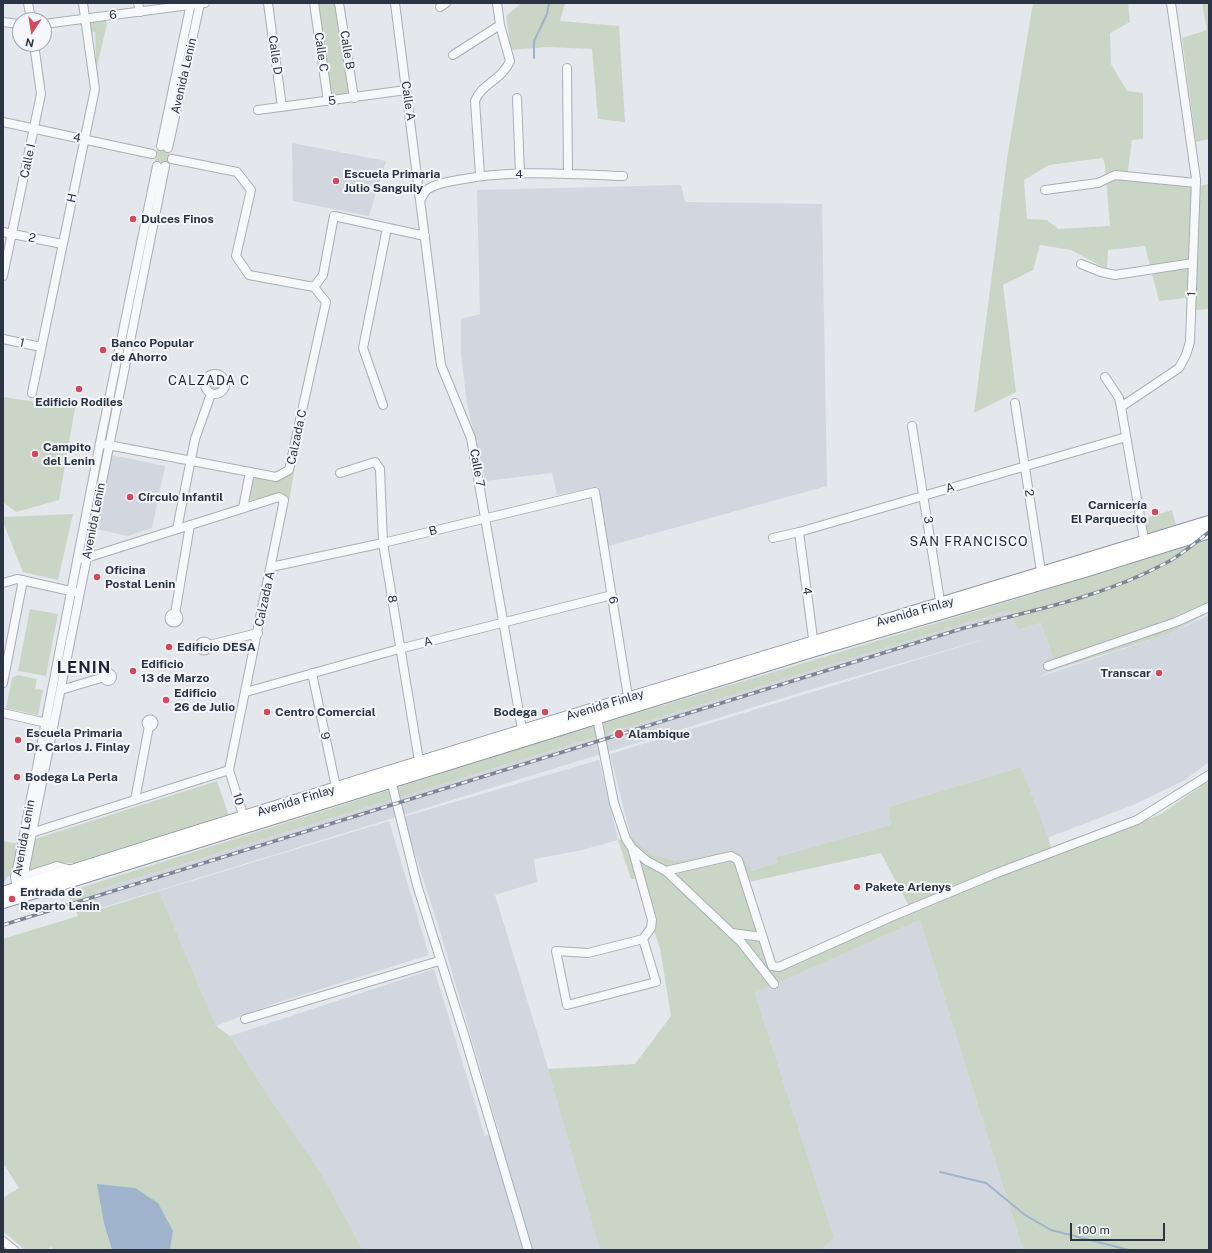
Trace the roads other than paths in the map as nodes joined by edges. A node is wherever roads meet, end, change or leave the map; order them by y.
1 (83, 3) edge
2 (138, 3) edge
3 (268, 3) edge
4 (314, 3) edge
5 (339, 3) edge
6 (395, 3) edge
7 (497, 3) edge
8 (1172, 3) edge
9 (197, 4) edge
10 (140, 12) junction
11 (85, 19) junction
12 (52, 23) edge
13 (500, 25) junction
14 (35, 52) edge
15 (453, 55) dead end
16 (567, 68) dead end
17 (406, 90) junction
18 (354, 98) junction
19 (517, 98) dead end
20 (328, 101) junction
21 (282, 107) junction
22 (258, 110) dead end
23 (3, 122) edge
24 (35, 128) junction
25 (84, 139) junction
26 (164, 147) junction
27 (152, 154) junction
28 (172, 159) junction
29 (157, 166) junction
30 (166, 166) junction
31 (520, 174) junction
32 (568, 174) junction
33 (480, 175) junction
34 (623, 176) dead end
35 (1196, 183) junction
36 (1044, 190) dead end
37 (421, 199) junction
38 (387, 228) junction
39 (3, 232) edge
40 (12, 234) junction
41 (425, 236) junction
42 (62, 244) junction
43 (1193, 263) junction
44 (1081, 264) dead end
45 (3, 276) edge
46 (314, 287) junction
47 (3, 339) edge
48 (41, 347) junction
49 (1106, 377) dead end
50 (32, 393) dead end
51 (211, 394) dead end
52 (1015, 403) dead end
53 (383, 405) dead end
54 (1122, 407) junction
55 (912, 426) dead end
56 (1126, 437) junction
57 (100, 443) junction
58 (109, 445) junction
59 (192, 460) junction
60 (1025, 466) junction
61 (250, 472) junction
62 (340, 473) dead end
63 (594, 492) joint
64 (924, 496) junction
65 (242, 508) junction
66 (485, 518) junction
67 (1209, 522) edge
68 (190, 525) junction
69 (177, 529) junction
70 (799, 532) junction
71 (1209, 532) edge
72 (773, 538) dead end
73 (383, 543) junction
74 (1146, 547) junction
75 (87, 557) junction
76 (77, 561) junction
77 (271, 567) junction
78 (1042, 579) junction
79 (23, 580) junction
80 (3, 583) edge
81 (71, 591) junction
82 (80, 593) junction
83 (612, 595) junction
84 (1209, 607) edge
85 (941, 609) junction
86 (175, 614) dead end
87 (504, 622) junction
88 (258, 632) junction
89 (209, 645) dead end
90 (814, 646) junction
91 (399, 649) junction
92 (1048, 666) dead end
93 (312, 673) junction
94 (104, 678) dead end
95 (3, 683) edge
96 (61, 690) junction
97 (246, 692) junction
98 (629, 703) junction
99 (3, 713) edge
100 (596, 713) junction
101 (50, 724) junction
102 (150, 726) dead end
103 (523, 735) junction
104 (420, 767) junction
105 (229, 770) junction
106 (1209, 775) edge
107 (390, 777) junction
108 (337, 794) junction
109 (135, 800) junction
110 (245, 822) junction
111 (32, 833) junction
112 (23, 836) junction
113 (632, 848) junction
114 (666, 871) junction
115 (22, 885) junction
116 (3, 893) edge
117 (3, 902) edge
118 (732, 933) junction
119 (762, 938) junction
120 (643, 939) junction
121 (440, 961) junction
122 (774, 984) dead end
123 (246, 1019) dead end
124 (3, 1241) edge
125 (14, 1250) edge
126 (528, 1250) edge

1 - 11 street, H
2 - 10 street
3 - 21 street, Calle D
4 - 20 street, Calle C
5 - 18 street, Calle B
6 - 17 street, Calle A
7 - 13 street
8 - 35 street, 1
9 - 10 street, 6
9 - 26 street, Avenida Lenin
10 - 11 street, 6
11 - 12 street, 6
11 - 25 street, H
13 - 15 street
13 - 33 street
14 - 24 street, Calle I
16 - 32 street
17 - 18 street, 5
17 - 37 street, Calle A
18 - 20 street, 5
19 - 31 street
20 - 21 street, 5
21 - 22 street, 5
23 - 24 street, 4
24 - 25 street, 4
24 - 40 street, Calle I
25 - 27 street, 4
25 - 42 street, H
26 - 27 street
26 - 28 street
27 - 29 street
28 - 30 street
28 - 46 street
29 - 30 street
29 - 57 street, Avenida Lenin
30 - 58 street, Avenida Lenin
31 - 32 street, 4
31 - 33 street, 4
32 - 34 street, 4
33 - 37 street, 4
35 - 36 street
35 - 43 street, 1
37 - 41 street, Calle 7
38 - 41 street
38 - 46 street
38 - 53 street
39 - 40 street, 2
40 - 42 street, 2
40 - 45 street, Calle I
41 - 66 street, Calle 7
42 - 48 street, H
43 - 44 street
43 - 54 street, 1
46 - 61 street, Calzada C
47 - 48 street, 1
48 - 50 street, H
49 - 54 street
51 - 59 street
52 - 60 street, 2
54 - 56 street
55 - 64 street, 3
56 - 60 street, A
56 - 74 street
57 - 58 street, Calzada C
57 - 76 street, Avenida Lenin
58 - 59 street, Calzada C
58 - 75 street, Avenida Lenin
59 - 61 street, Calzada C
59 - 69 street
60 - 64 street, A
60 - 78 street, 2
61 - 65 street
62 - 73 street, 8
63 - 66 street, B
63 - 83 street, 6
64 - 70 street, A
64 - 85 street, 3
65 - 68 street, Calzada A
65 - 77 street, Calzada A
66 - 73 street, B
66 - 87 street, Calle 7
67 - 74 highway, Avenida Finlay
68 - 69 street, Calzada A
68 - 86 street
69 - 75 street, Calzada A
70 - 72 street, A
70 - 90 street, 4
71 - 74 highway, Avenida Finlay
73 - 77 street, B
73 - 91 street, 8
74 - 78 highway, Avenida Finlay
75 - 76 street, Calzada A
75 - 82 street, Avenida Lenin
76 - 81 street, Avenida Lenin
77 - 88 street, Calzada A
78 - 85 highway, Avenida Finlay
79 - 80 street
79 - 81 street
79 - 95 street
81 - 82 street
81 - 101 street, Avenida Lenin
82 - 96 street, Avenida Lenin
83 - 87 street, A
83 - 98 street, 6
84 - 92 street
85 - 90 highway, Avenida Finlay
87 - 91 street, A
87 - 103 street, Calle 7
88 - 89 street
88 - 97 street, Calzada A
90 - 98 highway, Avenida Finlay
91 - 93 street, A
91 - 104 street, 8
93 - 97 street, A
93 - 108 street, 9
94 - 96 street
96 - 101 street, Avenida Lenin
97 - 105 street, Calzada A
98 - 100 highway, Avenida Finlay
99 - 101 street
100 - 103 highway, Avenida Finlay
100 - 113 street
101 - 111 street, Avenida Lenin
101 - 112 street, Avenida Lenin
102 - 109 street
103 - 104 highway, Avenida Finlay
104 - 107 highway, Avenida Finlay
105 - 109 street
105 - 110 street, 10
106 - 119 street
107 - 108 highway, Avenida Finlay
107 - 121 street
108 - 110 highway, Avenida Finlay
109 - 111 street
110 - 115 highway, Avenida Finlay
110 - 115 highway, Avenida Finlay
111 - 112 street
111 - 115 street, Avenida Lenin
112 - 115 street, Avenida Lenin
113 - 114 street
113 - 120 street
114 - 118 street
114 - 119 street
115 - 116 highway, Avenida Finlay
115 - 117 highway, Avenida Finlay
118 - 119 street
118 - 122 street
120 - 120 street
121 - 123 street
121 - 126 street
124 - 125 street

